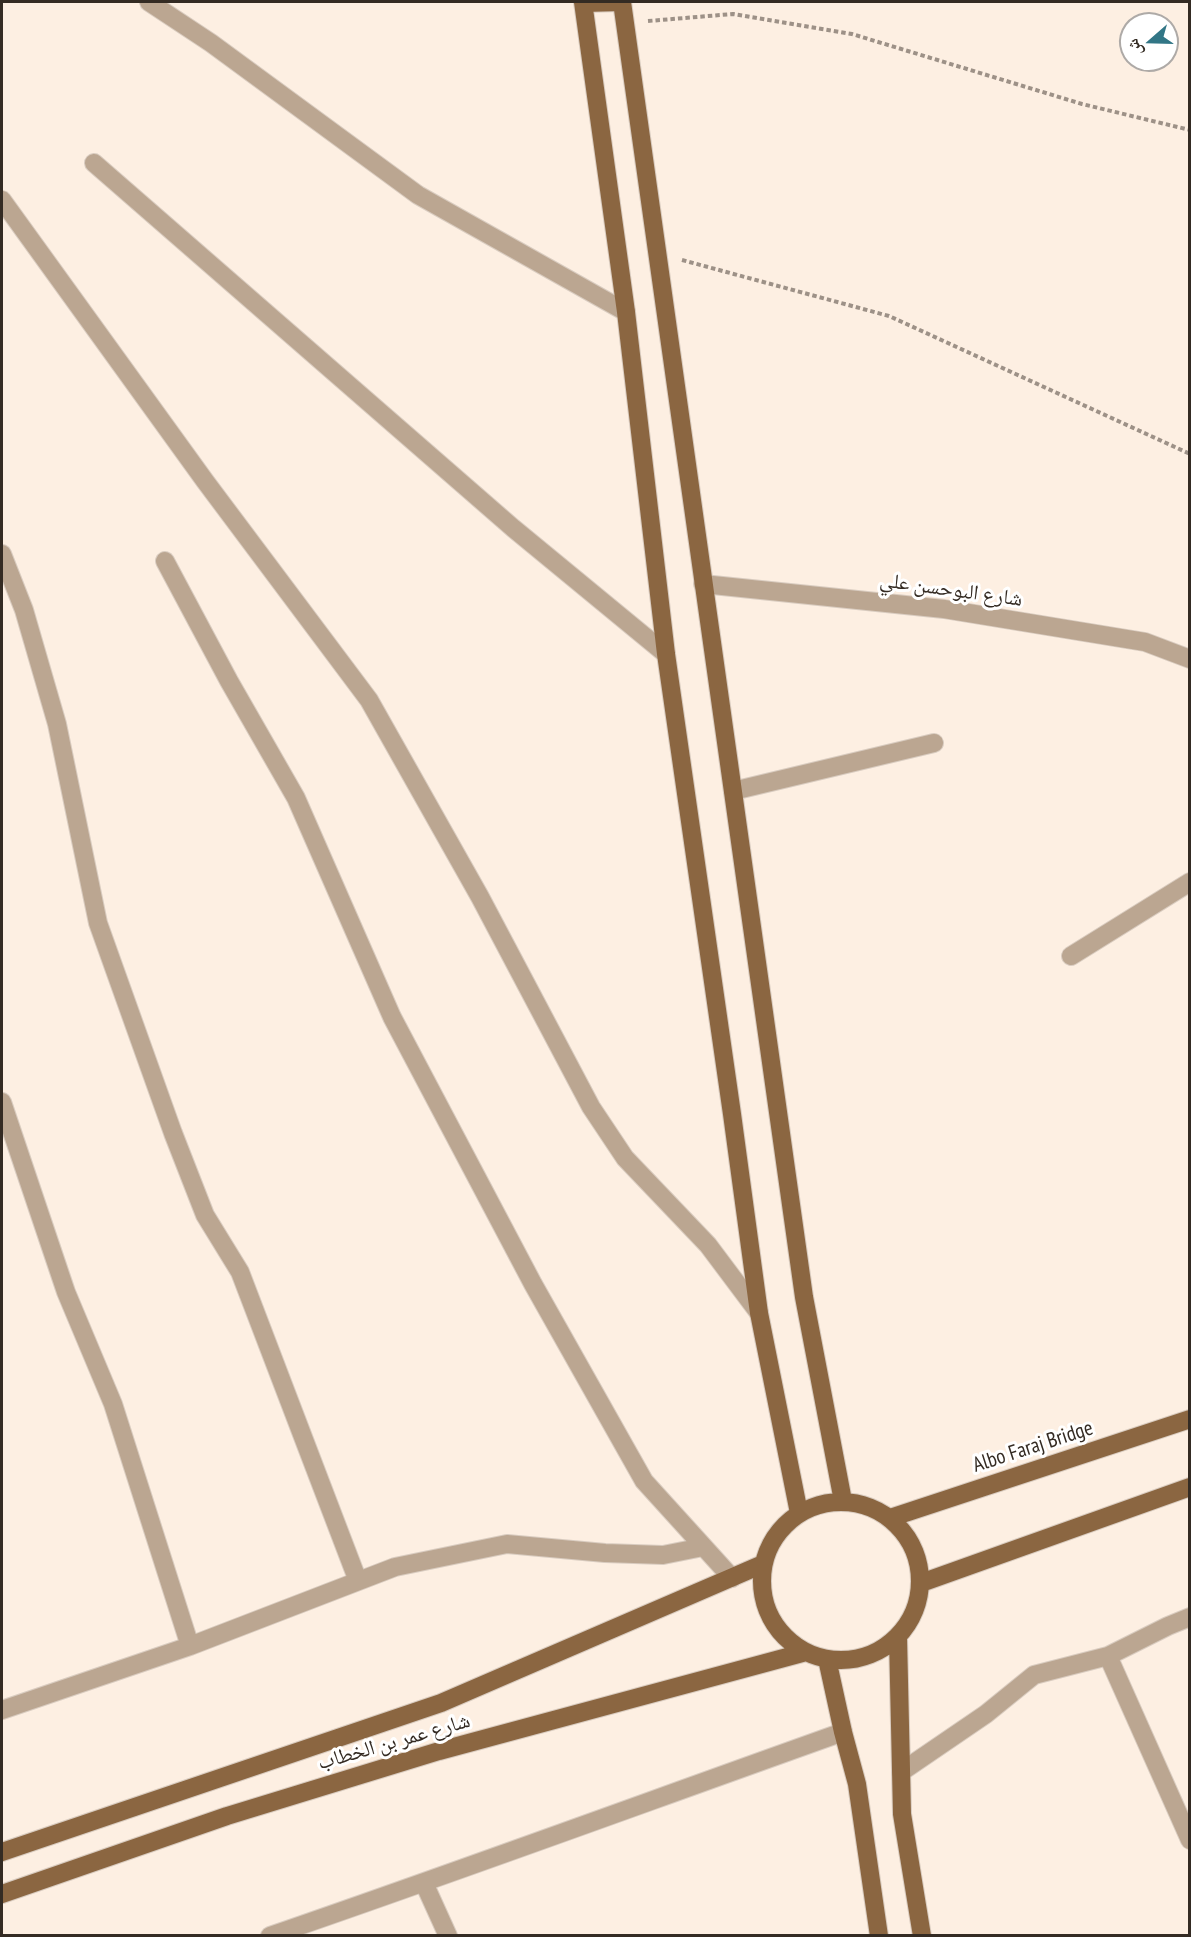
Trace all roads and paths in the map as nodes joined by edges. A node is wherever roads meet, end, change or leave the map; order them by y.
1 (149, 2) edge
2 (583, 2) edge
3 (622, 2) edge
4 (625, 23) junction
5 (1190, 130) edge
6 (94, 163) dead end
7 (2, 200) edge
8 (658, 254) junction
9 (626, 312) junction
10 (1190, 454) edge
11 (2, 554) edge
12 (165, 561) dead end
13 (703, 584) junction
14 (666, 654) junction
15 (1190, 659) edge
16 (934, 743) dead end
17 (733, 790) junction
18 (1190, 882) edge
19 (1071, 956) dead end
20 (2, 1102) edge
21 (759, 1313) junction
22 (1190, 1419) edge
23 (1190, 1487) edge
24 (843, 1501) junction
25 (799, 1513) junction
26 (890, 1518) junction
27 (703, 1547) junction
28 (763, 1564) junction
29 (732, 1578) junction
30 (358, 1581) junction
31 (921, 1583) junction
32 (1190, 1617) edge
33 (898, 1637) junction
34 (190, 1646) junction
35 (806, 1652) junction
36 (1108, 1656) junction
37 (827, 1659) junction
38 (2, 1710) edge
39 (843, 1732) junction
40 (901, 1772) junction
41 (1190, 1840) edge
42 (2, 1852) edge
43 (424, 1883) junction
44 (2, 1894) edge
45 (270, 1935) edge
46 (448, 1935) edge
47 (879, 1935) edge
48 (922, 1935) edge

1 - 9 street
2 - 3 main road
2 - 9 main road
3 - 4 main road
4 - 5 path
4 - 8 main road
6 - 14 street
7 - 21 street
8 - 10 path
8 - 13 main road
9 - 14 main road
11 - 30 street
12 - 27 street
13 - 15 street, شارع البوحسن علي
13 - 17 main road
14 - 21 main road
16 - 17 street
17 - 24 main road
18 - 19 street
20 - 34 street
21 - 25 main road
22 - 26 main road, Albo Faraj Bridge
23 - 31 main road
24 - 25 main road
24 - 26 main road
25 - 28 main road
26 - 31 main road
27 - 29 street
27 - 30 street
28 - 29 main road, شارع عمر بن الخطاب
28 - 35 main road
29 - 42 main road, شارع عمر بن الخطاب
30 - 34 street
31 - 33 main road
32 - 36 street
33 - 37 main road
33 - 40 main road
34 - 38 street
35 - 37 main road
35 - 44 main road, شارع عمر بن الخطاب
36 - 40 street
36 - 41 street
37 - 39 main road
39 - 43 street
39 - 47 main road
40 - 48 main road
43 - 45 street
43 - 46 street

